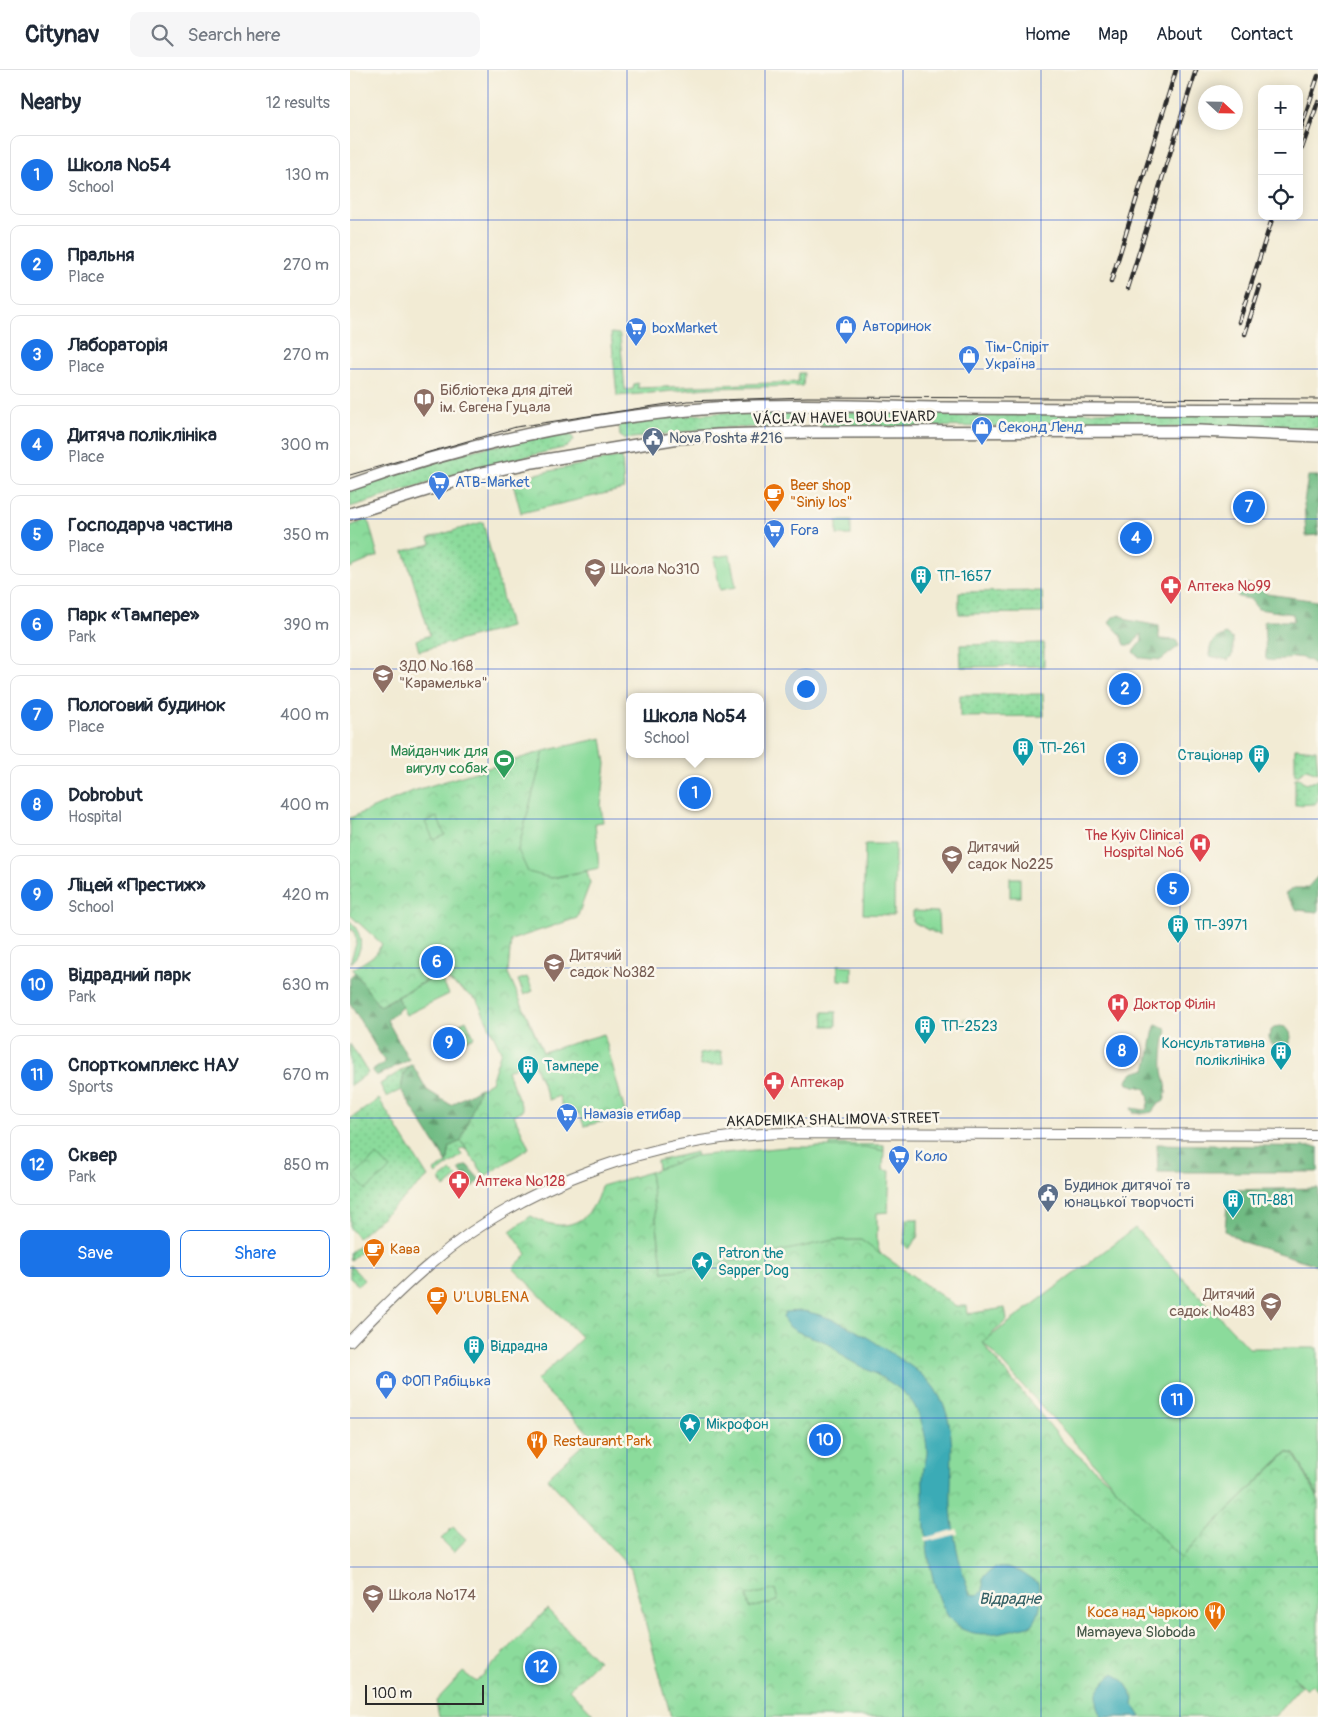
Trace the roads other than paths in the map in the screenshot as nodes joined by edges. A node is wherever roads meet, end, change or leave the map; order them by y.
1 (1318, 410) edge
2 (1318, 436) edge
3 (350, 485) edge
4 (350, 514) edge
5 (1318, 1134) edge
6 (350, 1336) edge
7 (350, 1341) edge

1 - 3 main road, VÁCLAV HAVEL BOULEVARD
2 - 4 main road, VÁCLAV HAVEL BOULEVARD
5 - 6 street, AKADEMIKA SHALIMOVA STREET
5 - 7 street, AKADEMIKA SHALIMOVA STREET

